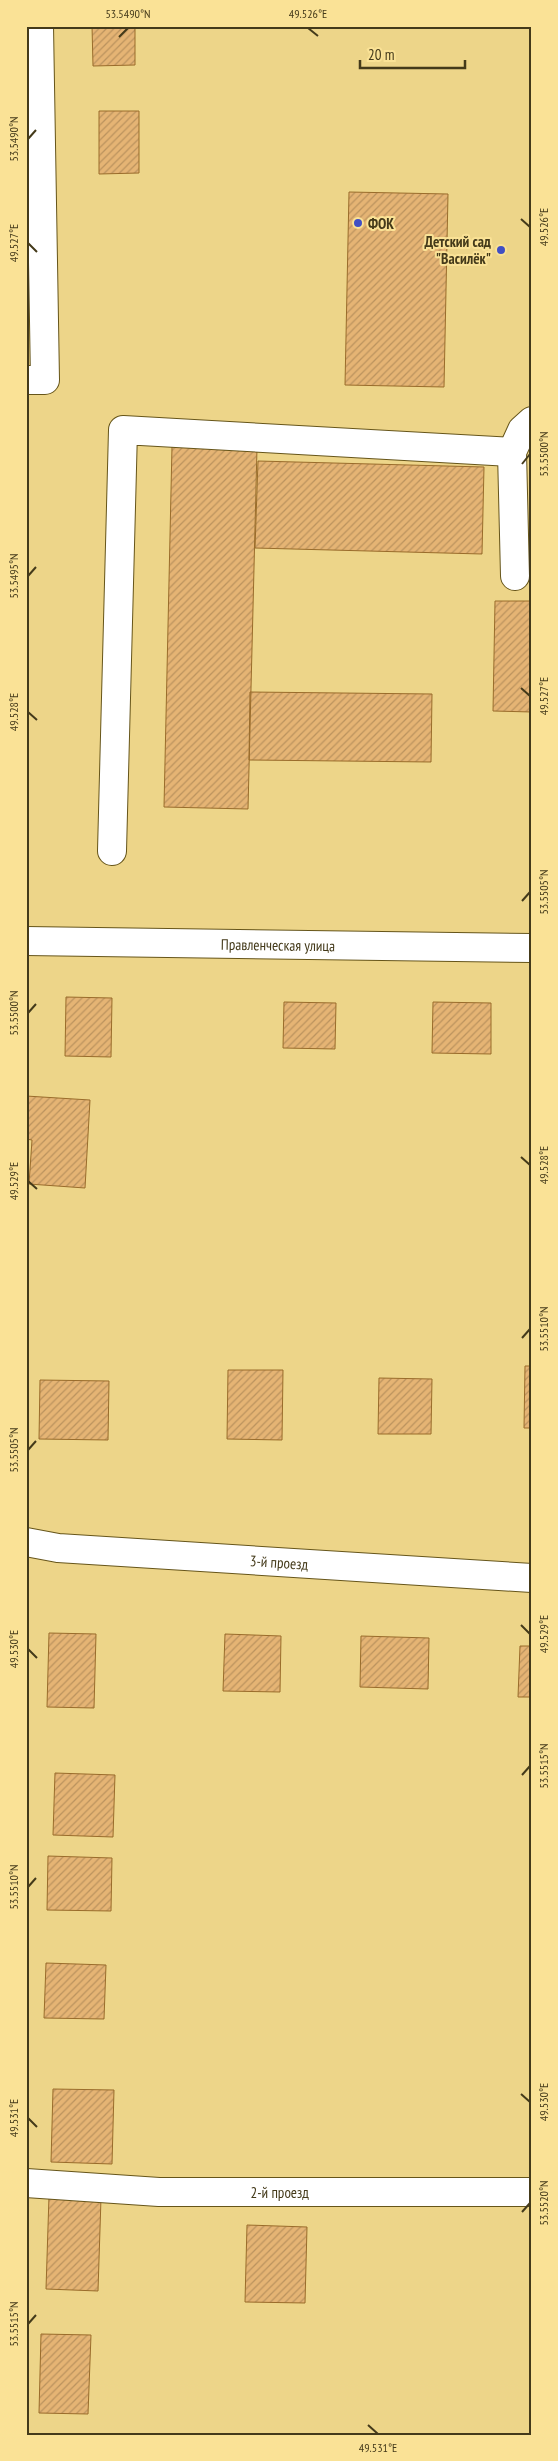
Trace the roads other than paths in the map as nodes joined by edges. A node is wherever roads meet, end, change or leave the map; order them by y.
1 (39, 26) edge
2 (36, 380) edge
3 (532, 421) edge
4 (512, 452) junction
5 (515, 576) dead end
6 (112, 851) dead end
7 (26, 941) edge
8 (532, 948) edge
9 (26, 1542) edge
10 (532, 1578) edge
11 (26, 2183) edge
12 (532, 2192) edge

1 - 2 street
3 - 4 street
4 - 5 street
4 - 6 street
7 - 8 street, Правленческая улица
9 - 10 street, 3-й проезд
11 - 12 street, 2-й проезд

